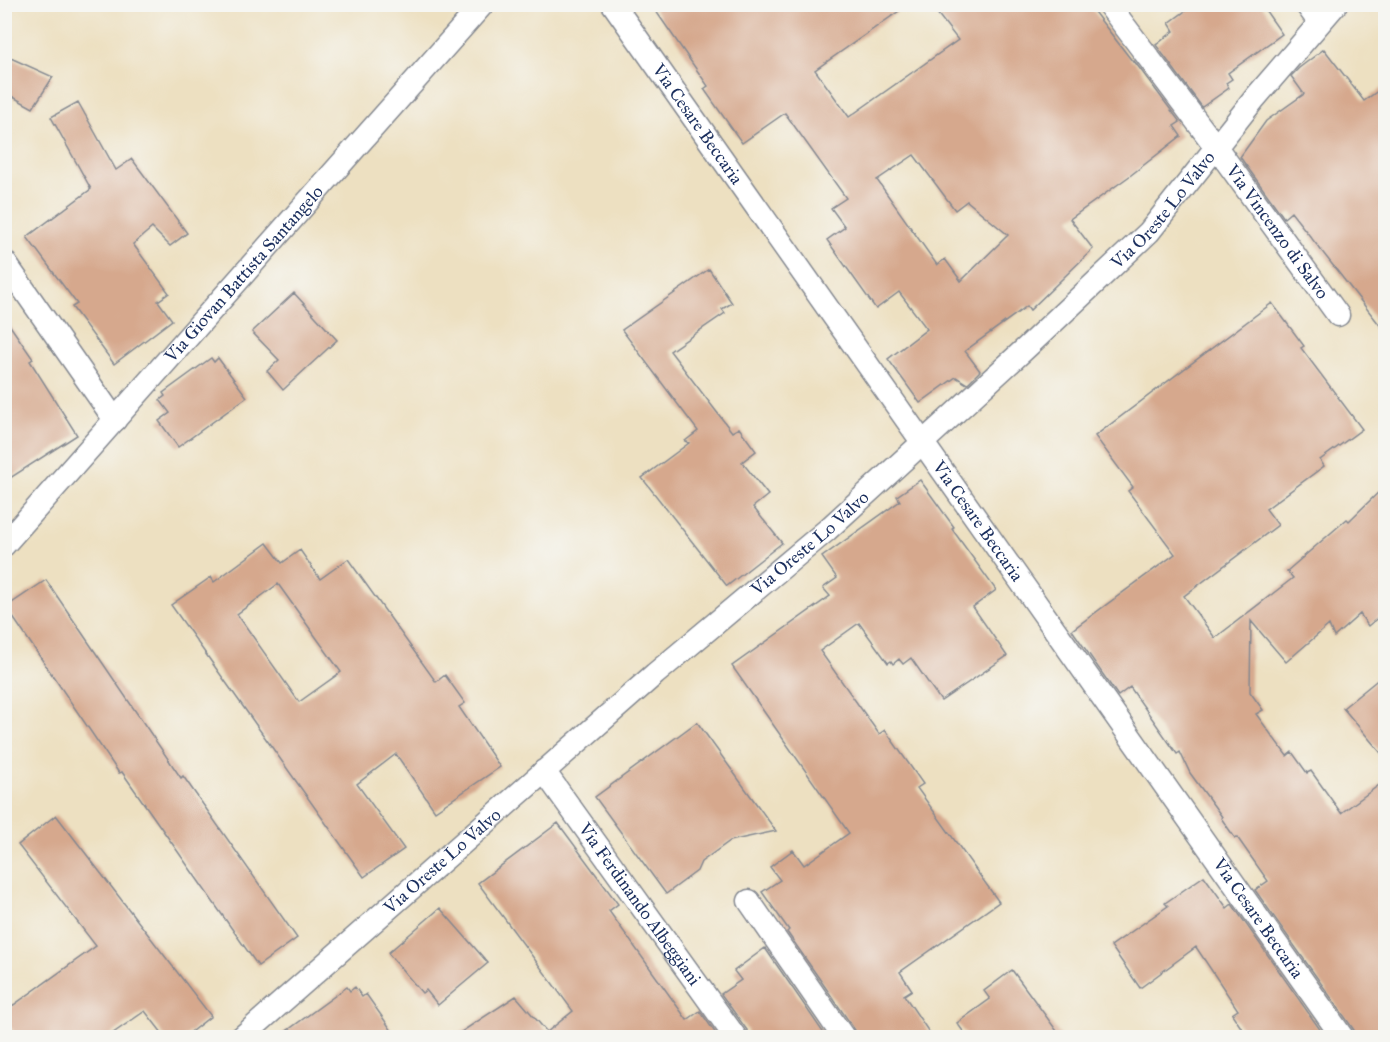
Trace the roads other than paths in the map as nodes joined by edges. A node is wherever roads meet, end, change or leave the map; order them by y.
1 (483, 4) edge
2 (613, 4) edge
3 (1108, 4) edge
4 (1335, 4) edge
5 (1312, 13) edge
6 (1216, 147) junction
7 (4, 261) edge
8 (1338, 315) dead end
9 (115, 420) junction
10 (923, 442) junction
11 (4, 545) edge
12 (544, 771) junction
13 (749, 901) dead end
14 (241, 1038) edge
15 (736, 1038) edge
16 (844, 1038) edge
17 (1343, 1038) edge

1 - 9 street, Via Giovan Battista Santangelo
2 - 10 street, Via Cesare Beccaria
3 - 6 street, Via Vincenzo di Salvo
4 - 5 street, Via Oreste Lo Valvo
5 - 6 street, Via Oreste Lo Valvo
6 - 8 street, Via Vincenzo di Salvo
6 - 10 street, Via Oreste Lo Valvo
7 - 9 street
9 - 11 street, Via Giovan Battista Santangelo
10 - 12 street, Via Oreste Lo Valvo
10 - 17 street, Via Cesare Beccaria
12 - 14 street, Via Oreste Lo Valvo
12 - 15 street, Via Ferdinando Albeggiani
13 - 16 street

